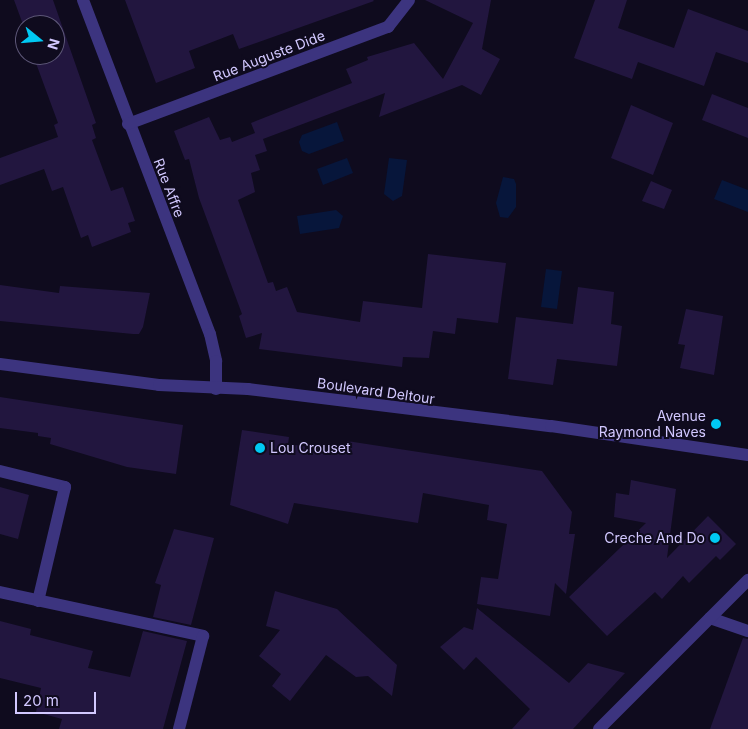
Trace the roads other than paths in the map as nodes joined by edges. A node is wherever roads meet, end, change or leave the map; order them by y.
1 (83, 0) edge
2 (409, 0) edge
3 (128, 124) junction
4 (0, 364) edge
5 (216, 389) junction
6 (748, 455) edge
7 (0, 471) edge
8 (748, 580) edge
9 (0, 592) edge
10 (38, 601) junction
11 (710, 618) junction
12 (748, 631) edge
13 (179, 729) edge
14 (599, 729) edge

1 - 3 street, Rue Affre
2 - 3 street, Rue Auguste Dide
3 - 5 street, Rue Affre
4 - 5 street, Boulevard Deltour
5 - 6 street, Boulevard Deltour
7 - 10 street
8 - 11 street
9 - 10 street
10 - 13 street
11 - 12 street
11 - 14 street

